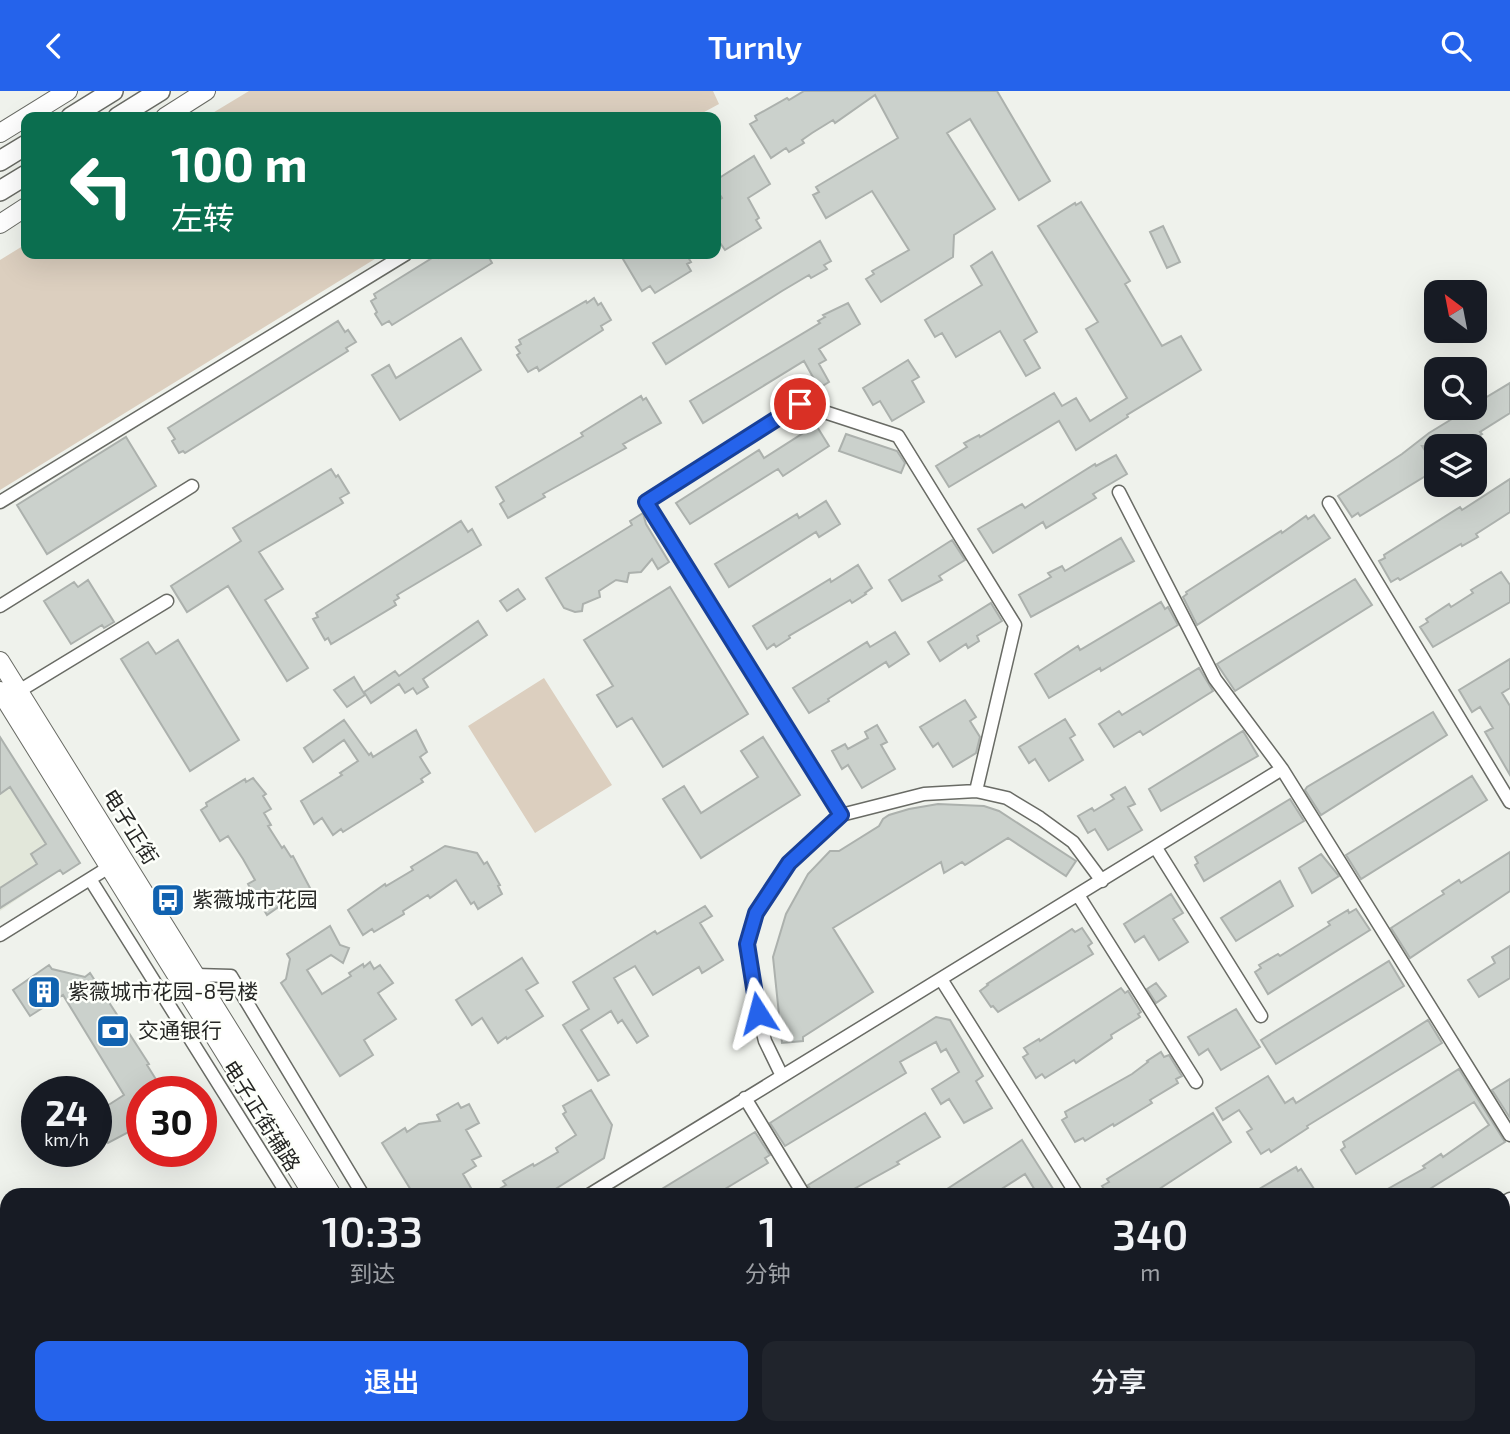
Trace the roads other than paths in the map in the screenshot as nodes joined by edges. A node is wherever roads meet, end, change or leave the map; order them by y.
1 (68, 91) edge
2 (113, 91) edge
3 (160, 91) edge
4 (206, 91) edge
5 (34, 112) edge
6 (79, 112) edge
7 (126, 112) edge
8 (173, 112) edge
9 (21, 120) edge
10 (0, 133) edge
11 (21, 148) edge
12 (0, 161) edge
13 (21, 178) edge
14 (0, 191) edge
15 (21, 210) edge
16 (0, 223) edge
17 (398, 259) edge
18 (192, 486) dead end
19 (1119, 492) dead end
20 (0, 502) edge
21 (1329, 503) dead end
22 (167, 601) dead end
23 (0, 606) edge
24 (0, 661) edge
25 (0, 691) edge
26 (19, 691) junction
27 (1282, 769) junction
28 (976, 791) junction
29 (1510, 802) edge
30 (841, 815) junction
31 (1156, 848) junction
32 (116, 862) junction
33 (90, 879) junction
34 (1102, 881) junction
35 (1078, 895) junction
36 (0, 935) edge
37 (195, 975) junction
38 (941, 979) junction
39 (1261, 1016) dead end
40 (782, 1076) junction
41 (1196, 1082) dead end
42 (745, 1098) junction
43 (1510, 1135) edge
44 (284, 1188) edge
45 (309, 1188) edge
46 (328, 1188) edge
47 (359, 1188) edge
48 (600, 1188) edge
49 (799, 1188) edge
50 (1073, 1188) edge

1 - 5 main road
2 - 6 main road
3 - 7 main road
4 - 8 main road
9 - 10 main road
11 - 12 main road
13 - 14 main road
15 - 16 main road
17 - 20 street
18 - 23 street
19 - 27 street
21 - 29 street
22 - 26 street
24 - 26 main road, 电子正街
25 - 32 main road, 电子正街
26 - 32 main road, 电子正街
27 - 31 street
27 - 43 street
28 - 30 street
28 - 30 street
28 - 34 street
30 - 40 street
31 - 34 street
31 - 39 street
32 - 33 street
32 - 37 main road, 电子正街
32 - 45 main road, 电子正街
33 - 36 street
33 - 44 street, 电子正街辅路
34 - 35 street
35 - 38 street
35 - 41 street
37 - 46 main road, 电子正街
37 - 47 street
38 - 40 street
38 - 50 street
40 - 42 street
42 - 48 street
42 - 49 street

